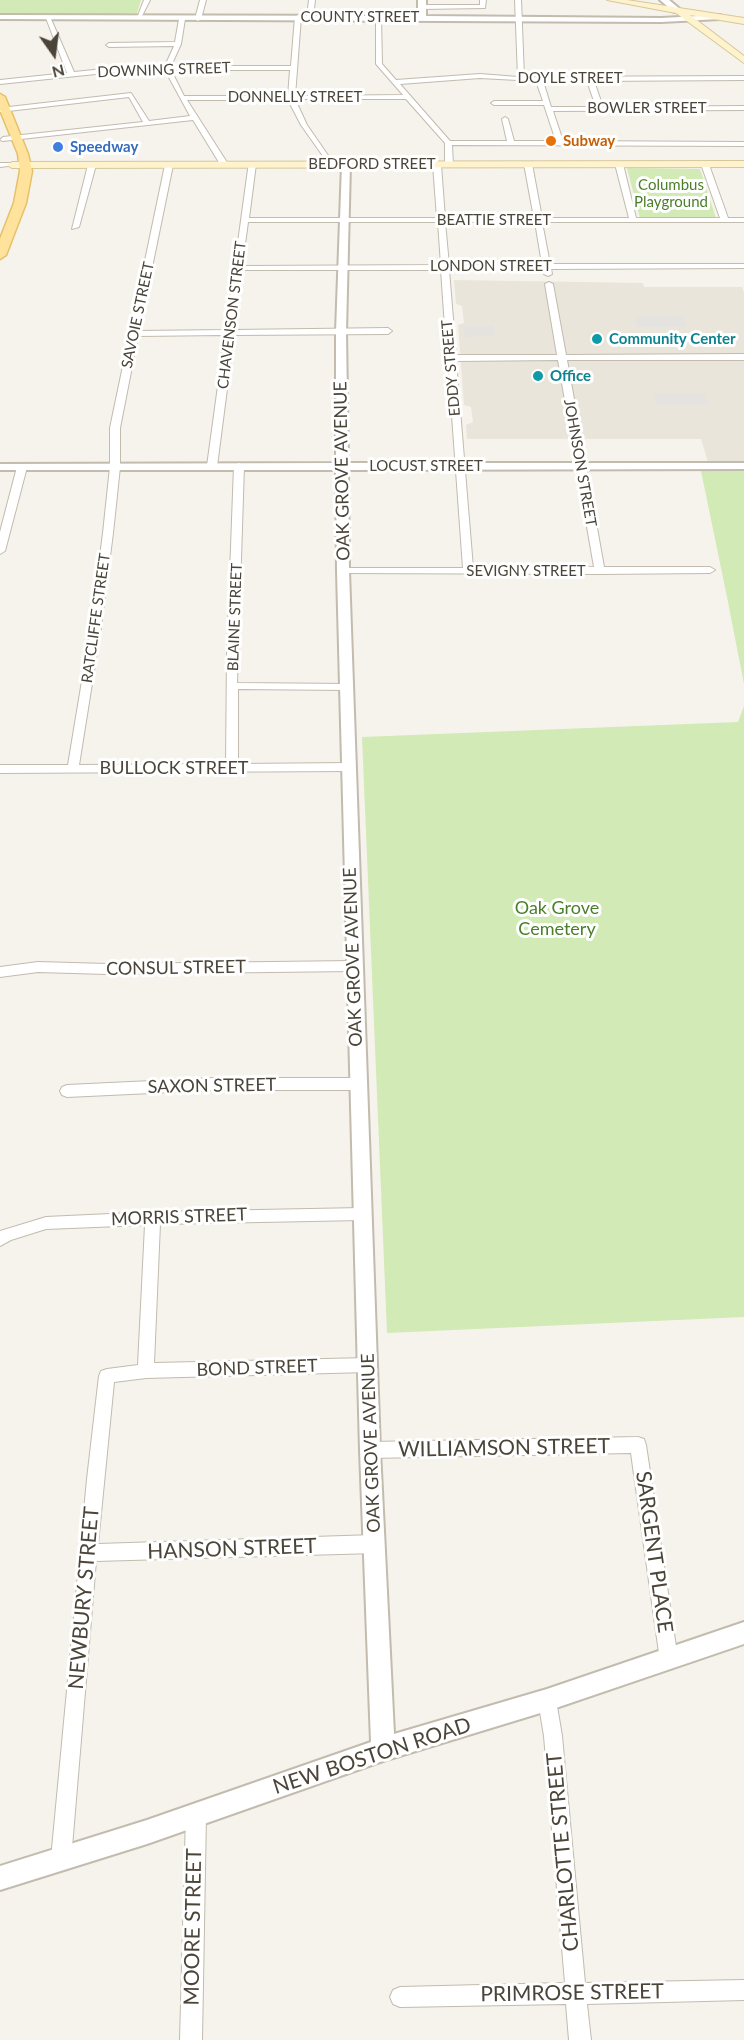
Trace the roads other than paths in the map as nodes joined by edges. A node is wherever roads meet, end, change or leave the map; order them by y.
1 (147, 0) edge
2 (203, 0) edge
3 (312, 0) edge
4 (483, 0) edge
5 (518, 0) edge
6 (611, 0) edge
7 (664, 0) edge
8 (422, 4) edge
9 (677, 10) junction
10 (0, 17) edge
11 (139, 17) junction
12 (298, 17) junction
13 (310, 17) junction
14 (720, 17) junction
15 (378, 18) junction
16 (422, 18) junction
17 (520, 18) junction
18 (48, 19) junction
19 (182, 19) junction
20 (198, 19) junction
21 (689, 20) junction
22 (744, 21) edge
23 (178, 44) junction
24 (109, 45) dead end
25 (744, 60) edge
26 (167, 68) junction
27 (292, 68) junction
28 (71, 74) junction
29 (744, 78) edge
30 (521, 79) junction
31 (539, 79) junction
32 (590, 79) junction
33 (0, 82) edge
34 (396, 82) junction
35 (409, 97) junction
36 (182, 98) junction
37 (291, 98) junction
38 (1, 103) edge
39 (494, 103) dead end
40 (549, 106) junction
41 (600, 108) junction
42 (744, 108) edge
43 (194, 117) junction
44 (505, 119) dead end
45 (147, 123) junction
46 (2, 135) edge
47 (16, 138) junction
48 (448, 143) junction
49 (511, 143) junction
50 (560, 144) junction
51 (744, 144) edge
52 (224, 164) junction
53 (252, 164) junction
54 (330, 164) junction
55 (346, 164) junction
56 (528, 164) junction
57 (619, 164) junction
58 (705, 164) junction
59 (744, 164) edge
60 (26, 165) junction
61 (92, 165) junction
62 (169, 165) junction
63 (437, 165) junction
64 (449, 165) junction
65 (4, 166) edge
66 (8, 197) dead end
67 (244, 220) junction
68 (344, 220) junction
69 (440, 220) junction
70 (537, 220) junction
71 (633, 220) junction
72 (725, 220) junction
73 (744, 220) edge
74 (75, 227) dead end
75 (0, 255) edge
76 (342, 266) junction
77 (443, 266) junction
78 (547, 266) junction
79 (238, 268) junction
80 (743, 268) edge
81 (388, 331) dead end
82 (341, 332) junction
83 (230, 333) junction
84 (134, 334) junction
85 (744, 357) edge
86 (450, 358) junction
87 (561, 358) junction
88 (212, 466) junction
89 (239, 466) junction
90 (340, 466) junction
91 (459, 466) junction
92 (580, 466) junction
93 (744, 466) edge
94 (0, 467) edge
95 (22, 467) junction
96 (115, 467) junction
97 (0, 551) edge
98 (468, 570) junction
99 (710, 570) dead end
100 (343, 571) junction
101 (600, 571) junction
102 (232, 686) junction
103 (346, 687) junction
104 (349, 767) junction
105 (73, 768) junction
106 (232, 768) junction
107 (0, 769) edge
108 (353, 966) junction
109 (0, 972) edge
110 (357, 1084) junction
111 (67, 1091) dead end
112 (362, 1214) junction
113 (153, 1218) junction
114 (0, 1240) edge
115 (368, 1365) junction
116 (146, 1371) junction
117 (638, 1445) joint
118 (370, 1450) junction
119 (375, 1544) junction
120 (88, 1553) junction
121 (744, 1633) edge
122 (669, 1660) junction
123 (547, 1700) junction
124 (383, 1749) junction
125 (196, 1814) junction
126 (61, 1859) junction
127 (0, 1878) edge
128 (744, 1990) edge
129 (576, 1992) junction
130 (400, 1998) dead end
131 (190, 2040) edge
132 (580, 2040) edge

1 - 11 street
2 - 20 street
3 - 13 street
4 - 8 street
5 - 17 street
6 - 9 main road
7 - 9 street
8 - 16 street
9 - 14 main road
9 - 21 main road
10 - 18 street, COUNTY STREET
11 - 18 street, COUNTY STREET
11 - 19 street, COUNTY STREET
12 - 13 street, COUNTY STREET
12 - 20 street, COUNTY STREET
12 - 27 street
13 - 15 street, COUNTY STREET
14 - 21 street, COUNTY STREET
14 - 22 main road
15 - 16 street, COUNTY STREET
15 - 34 street
16 - 17 street, COUNTY STREET
17 - 21 street, COUNTY STREET
17 - 30 street
18 - 28 street
19 - 20 street, COUNTY STREET
19 - 23 street
21 - 25 main road
23 - 24 street
23 - 26 street
26 - 27 street, DOWNING STREET
26 - 28 street, DOWNING STREET
26 - 36 street
27 - 37 street
28 - 33 street, DOWNING STREET
29 - 32 street, DOYLE STREET
30 - 31 street, DOYLE STREET
30 - 34 street, DOYLE STREET
31 - 32 street, DOYLE STREET
31 - 40 street
32 - 41 street
34 - 35 street
35 - 37 street, DONNELLY STREET
35 - 48 street
36 - 37 street, DONNELLY STREET
36 - 43 street
37 - 54 street
38 - 45 street
38 - 47 main road
39 - 40 street, BOWLER STREET
40 - 41 street, BOWLER STREET
40 - 50 street
41 - 42 street, BOWLER STREET
43 - 45 street
43 - 52 street
44 - 49 street
45 - 47 street
46 - 47 street
46 - 65 main road
47 - 60 main road
48 - 49 street
48 - 64 street
49 - 50 street
50 - 51 street
52 - 53 main road, BEDFORD STREET
52 - 62 main road, BEDFORD STREET
53 - 54 main road, BEDFORD STREET
53 - 67 street, CHAVENSON STREET
54 - 55 main road, BEDFORD STREET
55 - 63 main road, BEDFORD STREET
55 - 68 street, OAK GROVE AVENUE
56 - 57 main road, BEDFORD STREET
56 - 64 main road, BEDFORD STREET
56 - 70 street, JOHNSON STREET
57 - 58 main road, BEDFORD STREET
57 - 71 street
58 - 59 main road, BEDFORD STREET
58 - 72 street
60 - 61 main road, BEDFORD STREET
60 - 65 main road, BEDFORD STREET
60 - 75 main road
61 - 62 main road, BEDFORD STREET
61 - 74 street
62 - 84 street, SAVOIE STREET
63 - 64 main road, BEDFORD STREET
63 - 69 street, EDDY STREET
65 - 66 main road
67 - 68 street, BEATTIE STREET
67 - 79 street, CHAVENSON STREET
68 - 69 street, BEATTIE STREET
68 - 76 street, OAK GROVE AVENUE
69 - 70 street, BEATTIE STREET
69 - 77 street, EDDY STREET
70 - 71 street, BEATTIE STREET
70 - 78 street, JOHNSON STREET
71 - 72 street, BEATTIE STREET
72 - 73 street, BEATTIE STREET
76 - 77 street, LONDON STREET
76 - 79 street, LONDON STREET
76 - 82 street, OAK GROVE AVENUE
77 - 78 street, LONDON STREET
77 - 86 street, EDDY STREET
78 - 80 street, LONDON STREET
78 - 87 street, JOHNSON STREET
79 - 83 street, CHAVENSON STREET
81 - 82 street
82 - 83 street
82 - 90 street, OAK GROVE AVENUE
83 - 84 street
83 - 88 street, CHAVENSON STREET
84 - 96 street, SAVOIE STREET
85 - 87 street
86 - 87 street
86 - 91 street, EDDY STREET
87 - 92 street, JOHNSON STREET
88 - 89 street, LOCUST STREET
88 - 96 street, LOCUST STREET
89 - 90 street, LOCUST STREET
89 - 102 street, BLAINE STREET
90 - 91 street, LOCUST STREET
90 - 100 street, OAK GROVE AVENUE
91 - 92 street, LOCUST STREET
91 - 98 street, EDDY STREET
92 - 93 street, LOCUST STREET
92 - 101 street, JOHNSON STREET
94 - 95 street, LOCUST STREET
95 - 96 street, LOCUST STREET
95 - 97 street
96 - 105 street, RATCLIFFE STREET
98 - 100 street, SEVIGNY STREET
98 - 101 street, SEVIGNY STREET
99 - 101 street, SEVIGNY STREET
100 - 103 street, OAK GROVE AVENUE
102 - 103 street
102 - 106 street, BLAINE STREET
103 - 104 street, OAK GROVE AVENUE
104 - 106 street, BULLOCK STREET
104 - 108 street, OAK GROVE AVENUE
105 - 106 street, BULLOCK STREET
105 - 107 street, BULLOCK STREET
108 - 109 street, CONSUL STREET
108 - 110 street, OAK GROVE AVENUE
110 - 111 street, SAXON STREET
110 - 112 street, OAK GROVE AVENUE
112 - 113 street, MORRIS STREET
112 - 115 street, OAK GROVE AVENUE
113 - 114 street, MORRIS STREET
113 - 116 street
115 - 116 street, BOND STREET
115 - 118 street, OAK GROVE AVENUE
116 - 120 street, NEWBURY STREET
117 - 118 street, WILLIAMSON STREET
117 - 122 street, SARGENT PLACE
118 - 119 street, OAK GROVE AVENUE
119 - 120 street, HANSON STREET
119 - 124 street, OAK GROVE AVENUE
120 - 126 street, NEWBURY STREET
121 - 122 street, NEW BOSTON ROAD
122 - 123 street, NEW BOSTON ROAD
123 - 124 street, NEW BOSTON ROAD
123 - 129 street, CHARLOTTE STREET
124 - 125 street, NEW BOSTON ROAD
125 - 126 street, NEW BOSTON ROAD
125 - 131 street, MOORE STREET
126 - 127 street, NEW BOSTON ROAD
128 - 129 street, PRIMROSE STREET
129 - 130 street, PRIMROSE STREET
129 - 132 street, CHARLOTTE STREET

